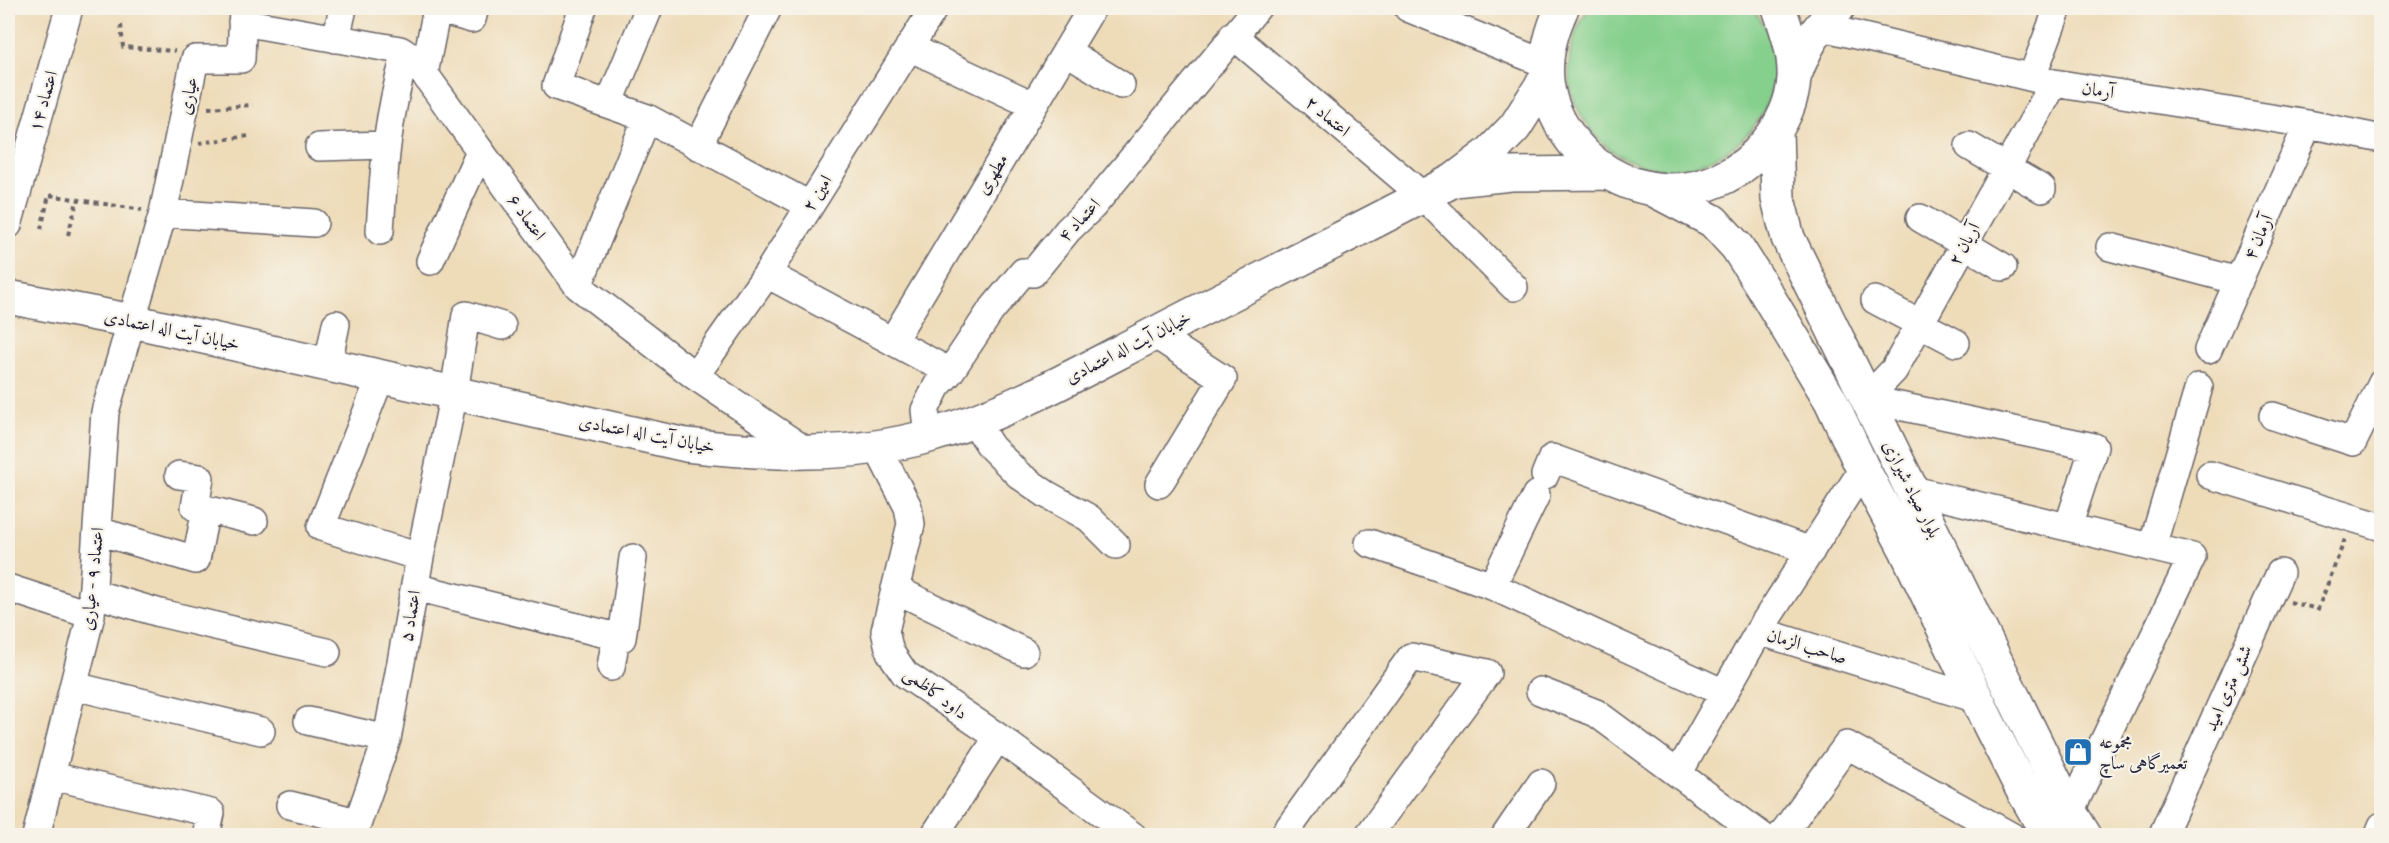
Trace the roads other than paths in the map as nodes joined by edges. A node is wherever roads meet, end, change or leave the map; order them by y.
1 (344, 8) edge
2 (475, 8) edge
3 (583, 8) edge
4 (649, 8) edge
5 (768, 8) edge
6 (934, 8) edge
7 (1092, 8) edge
8 (1257, 8) edge
9 (1408, 8) edge
10 (1562, 8) edge
11 (1779, 8) edge
12 (2058, 8) edge
13 (68, 12) dead end
14 (243, 15) edge
15 (1828, 17) edge
16 (1233, 35) junction
17 (336, 39) junction
18 (909, 47) junction
19 (1066, 51) junction
20 (406, 54) junction
21 (1546, 71) junction
22 (424, 74) junction
23 (1794, 80) junction
24 (2043, 80) junction
25 (1121, 85) dead end
26 (609, 104) junction
27 (1033, 105) junction
28 (647, 118) junction
29 (2308, 124) junction
30 (1776, 131) junction
31 (2382, 138) edge
32 (386, 146) junction
33 (698, 146) junction
34 (1969, 146) dead end
35 (319, 147) dead end
36 (480, 151) junction
37 (2007, 167) junction
38 (1605, 173) junction
39 (1454, 180) junction
40 (2042, 189) dead end
41 (1654, 190) junction
42 (1423, 196) junction
43 (809, 205) junction
44 (164, 213) junction
45 (1920, 218) dead end
46 (314, 223) dead end
47 (8, 225) edge
48 (380, 231) dead end
49 (1964, 244) junction
50 (2110, 247) dead end
51 (430, 261) dead end
52 (2003, 267) dead end
53 (767, 274) junction
54 (2239, 281) junction
55 (578, 286) junction
56 (1514, 287) dead end
57 (8, 297) edge
58 (1875, 300) dead end
59 (132, 321) junction
60 (1920, 323) junction
61 (336, 324) dead end
62 (502, 326) dead end
63 (1154, 334) junction
64 (893, 340) junction
65 (1956, 344) dead end
66 (2208, 350) dead end
67 (328, 364) junction
68 (950, 372) junction
69 (381, 376) junction
70 (695, 376) junction
71 (2382, 383) edge
72 (2199, 387) dead end
73 (454, 393) junction
74 (1866, 399) junction
75 (2274, 416) dead end
76 (974, 421) junction
77 (928, 436) junction
78 (877, 447) junction
79 (809, 453) junction
80 (1863, 469) junction
81 (179, 475) dead end
82 (2210, 475) dead end
83 (1159, 484) dead end
84 (1913, 490) junction
85 (206, 509) junction
86 (254, 521) dead end
87 (2068, 527) junction
88 (2382, 527) edge
89 (98, 531) junction
90 (1369, 543) dead end
91 (1116, 545) dead end
92 (2152, 547) junction
93 (1810, 551) junction
94 (420, 557) junction
95 (633, 558) dead end
96 (2274, 585) road end
97 (1492, 586) junction
98 (415, 587) junction
99 (8, 588) edge
100 (895, 590) junction
101 (91, 604) junction
102 (1759, 631) junction
103 (619, 637) junction
104 (327, 652) dead end
105 (1024, 652) dead end
106 (610, 667) dead end
107 (74, 686) junction
108 (1540, 691) dead end
109 (1724, 693) junction
110 (1977, 699) junction
111 (308, 721) dead end
112 (261, 731) dead end
113 (998, 737) junction
114 (387, 738) junction
115 (1678, 774) junction
116 (52, 776) junction
117 (1540, 783) dead end
118 (290, 805) dead end
119 (2382, 826) edge
120 (2068, 828) edge
121 (355, 829) edge
122 (36, 836) edge
123 (207, 836) edge
124 (934, 836) edge
125 (1133, 836) edge
126 (1283, 836) edge
127 (1368, 836) edge
128 (1505, 836) edge
129 (1762, 836) edge
130 (1781, 836) edge
131 (2011, 836) edge
132 (2162, 836) edge
133 (2378, 836) edge

1 - 17 street
2 - 22 street
3 - 26 street
4 - 26 street
5 - 33 street
6 - 18 street, امین ۲
7 - 19 street, مطهری
8 - 16 street, اعتماد ۴
9 - 21 street
10 - 21 main road
11 - 23 main road
12 - 24 street, آریان ۲
13 - 47 street, اعتماد ۱۴
14 - 17 street
14 - 44 street, عیاری
15 - 23 main road
15 - 24 street, آرمان
16 - 42 street, اعتماد ۲
16 - 68 street, اعتماد ۴
17 - 20 street
18 - 27 street
18 - 43 street, امین ۲
19 - 25 street
19 - 27 street, مطهری
20 - 22 street, اعتماد ۶
20 - 32 street
21 - 38 main road
21 - 39 main road
22 - 36 street, اعتماد ۶
23 - 30 main road
24 - 29 street, آرمان
24 - 37 street, آریان ۲
26 - 28 street
27 - 64 street, مطهری
28 - 33 street
28 - 55 street
29 - 31 street, آرمان
29 - 54 street, آرمان ۴
30 - 41 main road
30 - 74 main road, بلوار صیاد شیرازی
32 - 35 street
32 - 48 street
33 - 43 street
34 - 37 street
36 - 51 street
36 - 55 street, اعتماد ۶
37 - 40 street
37 - 49 street, آریان ۲
38 - 39 main road
38 - 41 main road
39 - 42 main road, خیابان آیت اله اعتمادی
41 - 80 main road, بلوار صیاد شیرازی
42 - 56 street, اعتماد ۲
42 - 63 main road, خیابان آیت اله اعتمادی
43 - 53 street, امین ۲
44 - 46 street
44 - 59 street, اعتماد ۹ - عیاری
45 - 49 street
49 - 52 street
49 - 60 street, آریان ۲
50 - 54 street
53 - 64 street
53 - 70 street, امین ۲
54 - 66 street, آرمان ۴
55 - 70 street, اعتماد ۶
57 - 59 main road, خیابان آیت اله اعتمادی
58 - 60 street
59 - 67 main road, خیابان آیت اله اعتمادی
59 - 89 street, اعتماد ۹ - عیاری
60 - 65 street
60 - 74 street, آریان ۲
61 - 67 street
62 - 73 street, اعتماد ۵
63 - 76 main road, خیابان آیت اله اعتمادی
63 - 83 street
64 - 68 street
67 - 69 main road, خیابان آیت اله اعتمادی
68 - 77 street, اعتماد ۴
69 - 73 main road, خیابان آیت اله اعتمادی
69 - 94 street
70 - 79 street, اعتماد ۶
71 - 75 street
72 - 92 street
73 - 79 main road, خیابان آیت اله اعتمادی
73 - 94 street, اعتماد ۵
74 - 84 main road, بلوار صیاد شیرازی
74 - 87 street
76 - 77 main road, خیابان آیت اله اعتمادی
76 - 91 street
77 - 78 main road, خیابان آیت اله اعتمادی
78 - 79 main road, خیابان آیت اله اعتمادی
78 - 100 street, داود کاظمی
80 - 93 street
80 - 110 main road, بلوار صیاد شیرازی
81 - 85 street
82 - 88 street
84 - 87 street
84 - 120 main road, بلوار صیاد شیرازی
85 - 86 street
85 - 89 street
87 - 92 street
89 - 101 street, اعتماد ۹ - عیاری
90 - 97 street
92 - 120 street
93 - 97 street
93 - 102 street
94 - 98 street, اعتماد ۵
95 - 103 street
96 - 132 street, شش متری امید
97 - 109 street
98 - 103 street
98 - 114 street, اعتماد ۵
99 - 101 street
100 - 105 street
100 - 113 street, داود کاظمی
101 - 104 street
101 - 107 street, اعتماد ۹ - عیاری
102 - 109 street, صاحب الزمان
102 - 110 street, صاحب الزمان
103 - 106 street
107 - 112 street
107 - 116 street, اعتماد ۹ - عیاری
108 - 115 street
109 - 115 street, صاحب الزمان
110 - 120 main road, بلوار صیاد شیرازی
111 - 114 street
113 - 124 street
113 - 125 street, داود کاظمی
114 - 121 street, اعتماد ۵
115 - 129 street
116 - 122 street, اعتماد ۹ - عیاری
116 - 123 street
117 - 128 street
118 - 121 street
119 - 133 street
126 - 127 street
130 - 131 street

